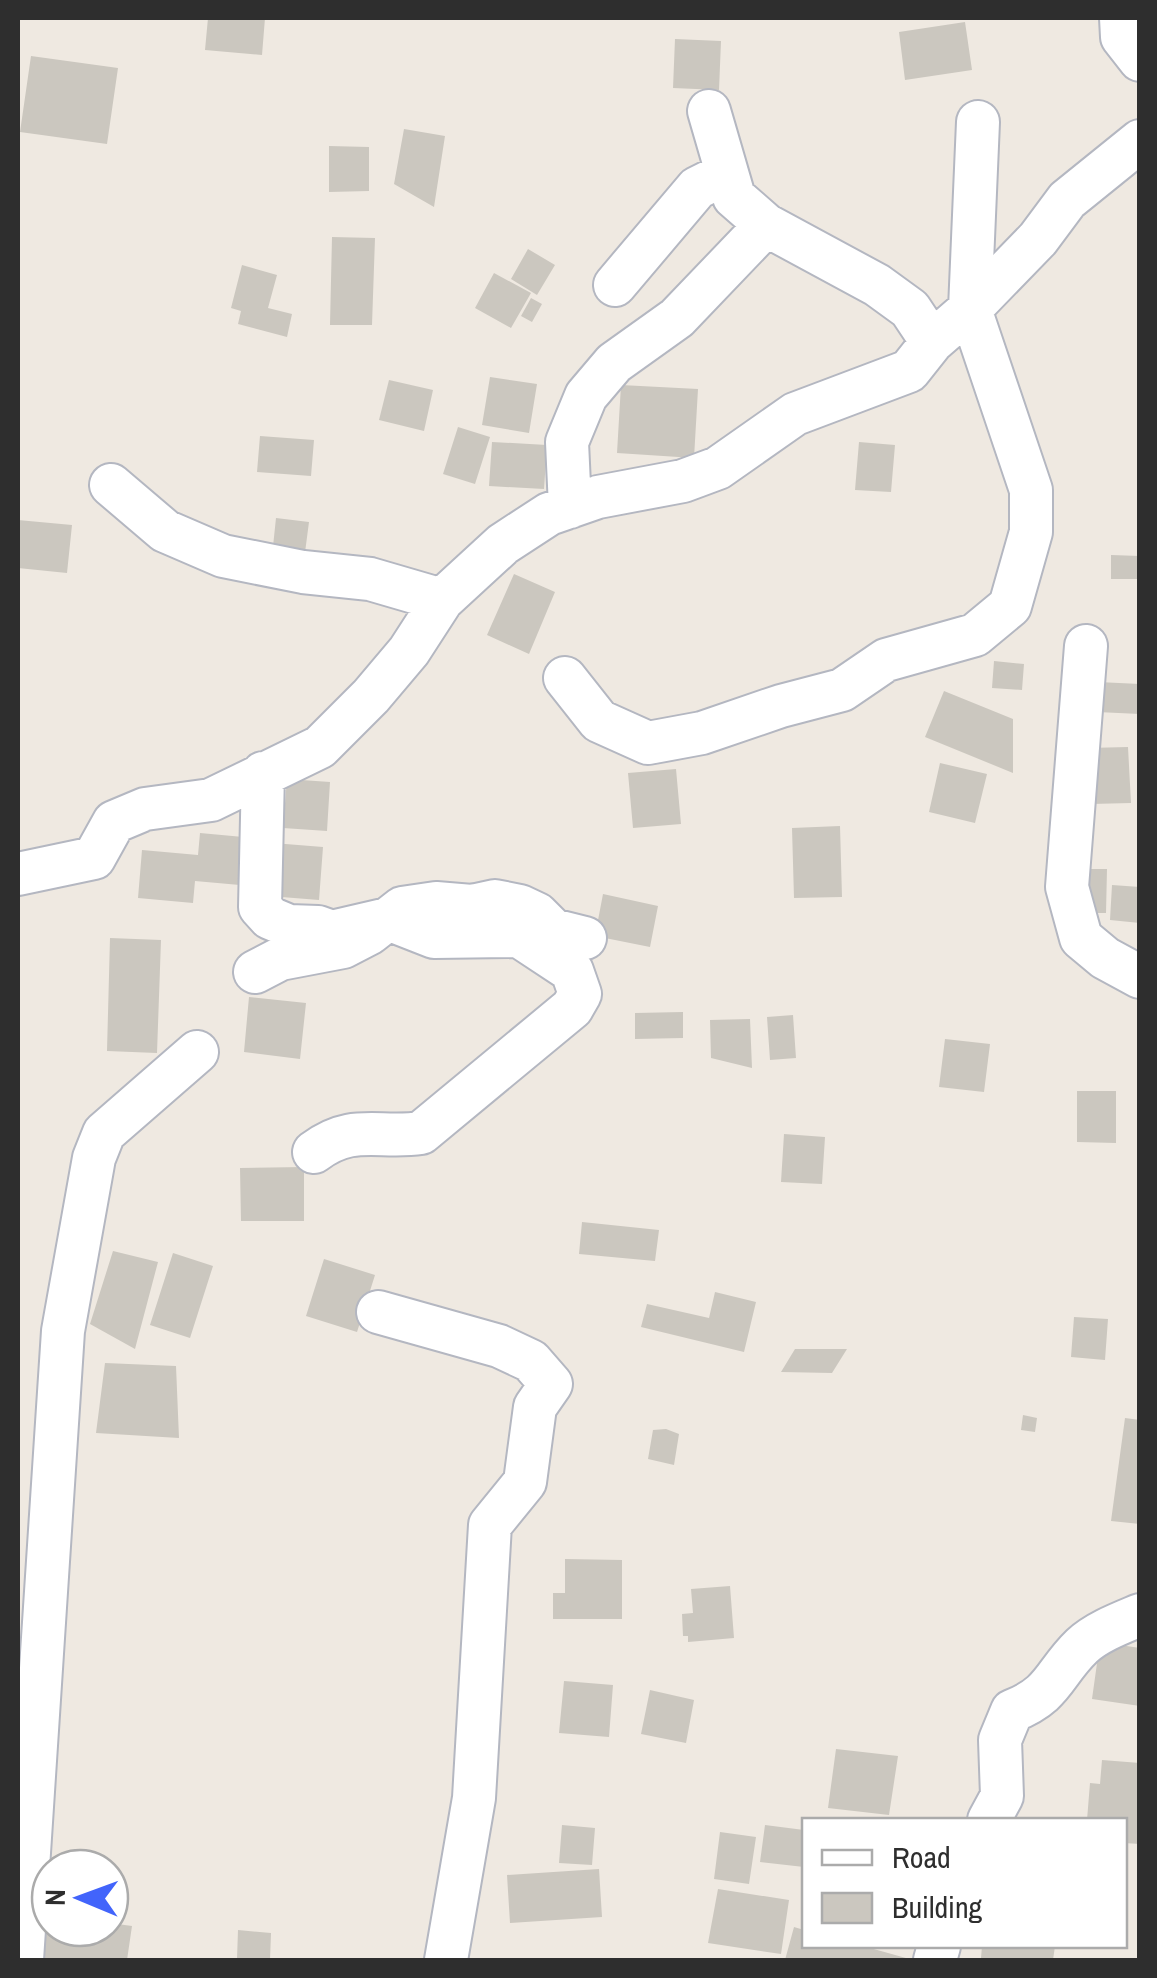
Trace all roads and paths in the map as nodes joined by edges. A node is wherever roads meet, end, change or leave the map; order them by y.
1 (1122, 18) edge
2 (1140, 60) edge
3 (709, 110) dead end
4 (978, 122) dead end
5 (1140, 142) edge
6 (728, 174) junction
7 (766, 225) junction
8 (615, 285) dead end
9 (970, 309) junction
10 (932, 342) junction
11 (111, 485) dead end
12 (570, 507) junction
13 (442, 600) junction
14 (1086, 646) dead end
15 (564, 678) dead end
16 (263, 773) junction
17 (18, 874) edge
18 (388, 918) junction
19 (585, 938) dead end
20 (255, 972) dead end
21 (1140, 977) edge
22 (197, 1052) dead end
23 (314, 1152) dead end
24 (378, 1312) dead end
25 (1140, 1615) edge
26 (990, 1818) edge
27 (22, 1960) edge
28 (446, 1960) edge

1 - 2 street
3 - 6 street
4 - 9 street
5 - 9 street
6 - 7 street
6 - 8 street
7 - 10 street
7 - 12 street
9 - 10 street
9 - 15 street
10 - 12 street
11 - 13 street
12 - 13 street
13 - 16 street
14 - 21 street
16 - 17 street
16 - 18 street
18 - 19 street
18 - 20 street
18 - 23 street
22 - 27 street
24 - 28 street
25 - 26 street

